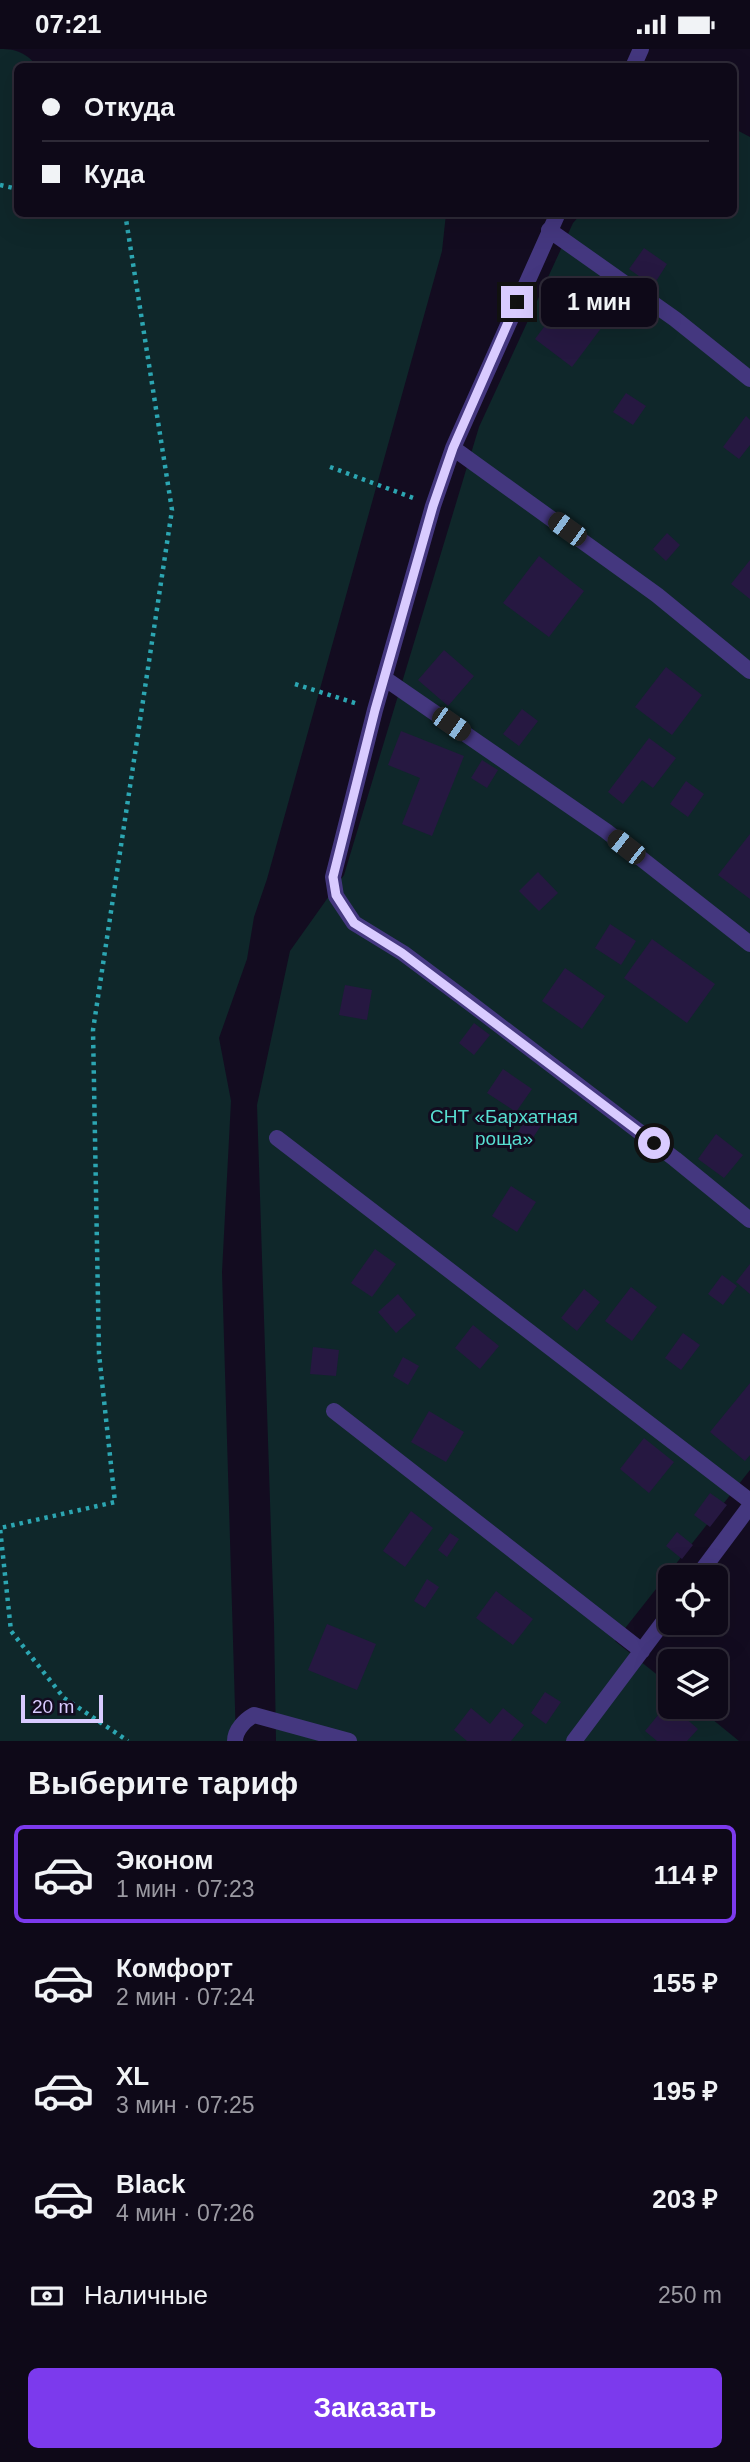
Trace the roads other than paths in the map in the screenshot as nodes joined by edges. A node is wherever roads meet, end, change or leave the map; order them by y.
1 (556, 217) edge
2 (549, 230) junction
3 (750, 379) edge
4 (453, 448) junction
5 (750, 671) edge
6 (384, 678) junction
7 (750, 944) edge
8 (277, 1137) dead end
9 (750, 1220) edge
10 (334, 1411) dead end
11 (750, 1501) edge
12 (750, 1506) edge
13 (706, 1565) edge
14 (658, 1629) edge
15 (642, 1651) junction
16 (235, 1741) edge
17 (349, 1741) edge
18 (574, 1741) edge

1 - 2 lane
2 - 3 lane
2 - 4 lane
4 - 5 lane
4 - 6 lane
6 - 7 lane
6 - 9 lane
8 - 11 lane
10 - 15 lane
12 - 13 lane
14 - 15 lane
15 - 18 lane
16 - 17 lane

